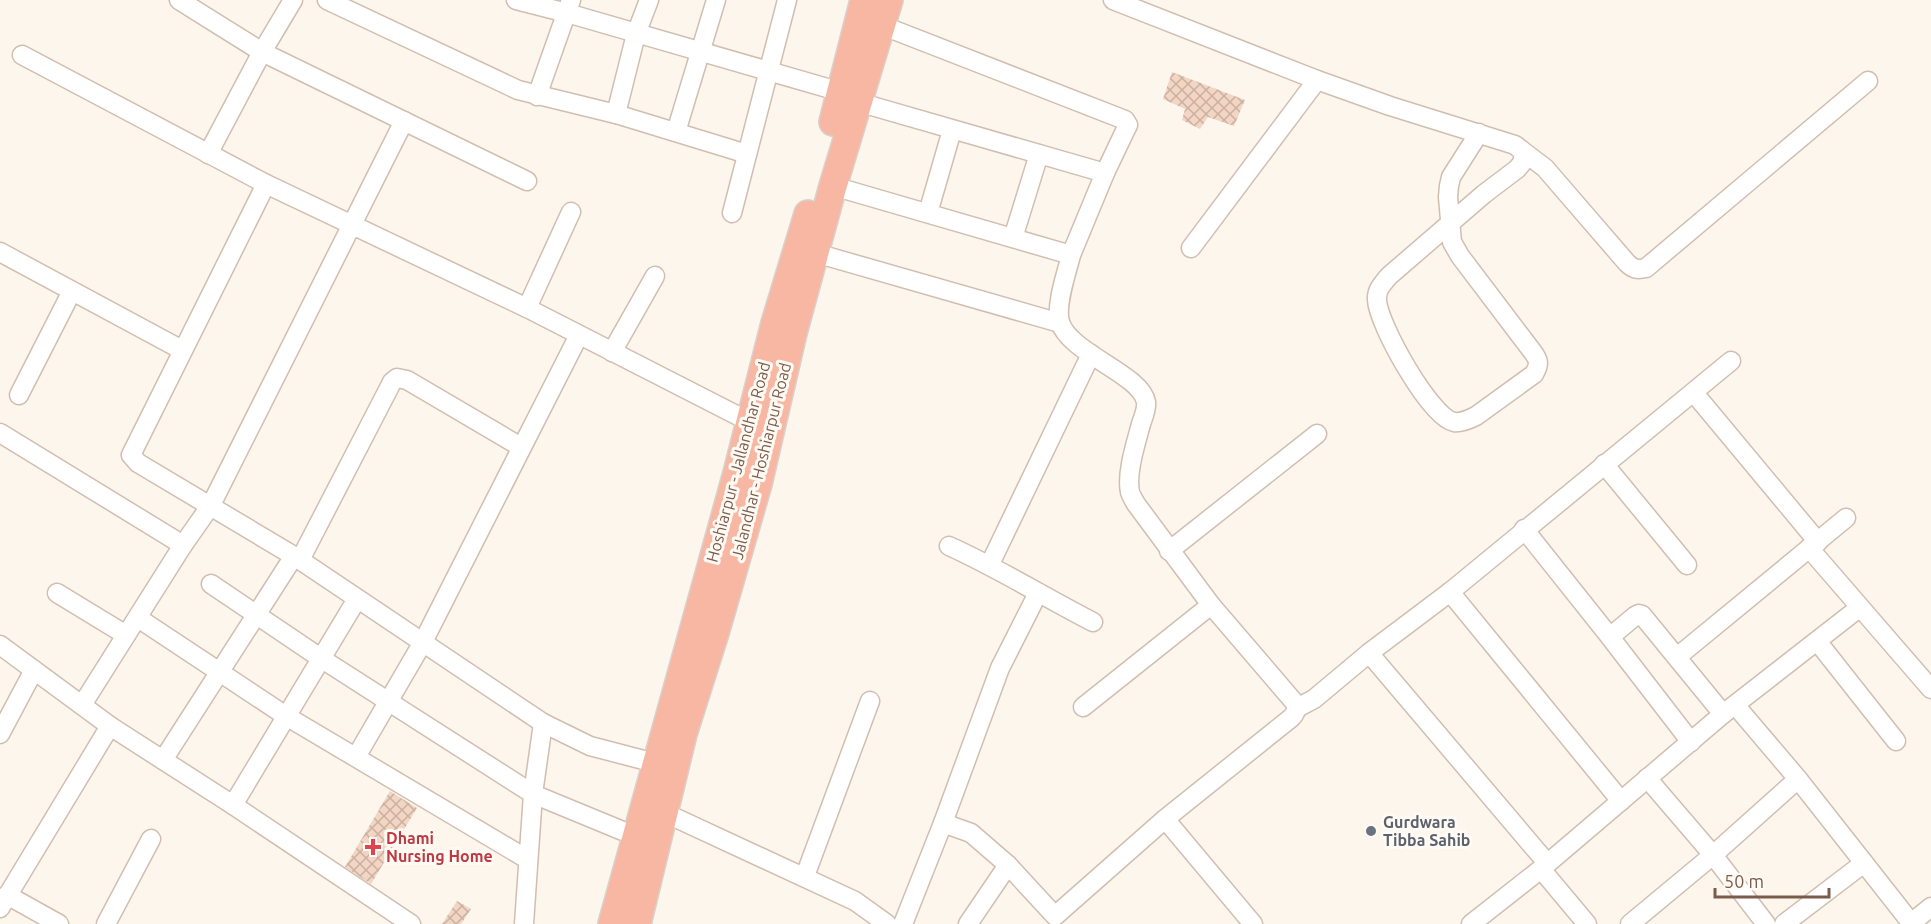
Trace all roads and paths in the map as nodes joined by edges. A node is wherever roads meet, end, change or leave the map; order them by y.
1 (178, 0) edge
2 (293, 0) edge
3 (327, 0) edge
4 (516, 0) edge
5 (649, 0) edge
6 (716, 0) edge
7 (787, 0) edge
8 (864, 0) edge
9 (889, 0) edge
10 (1113, 0) edge
11 (569, 6) edge
12 (881, 26) junction
13 (636, 34) junction
14 (262, 52) junction
15 (700, 53) junction
16 (22, 55) dead end
17 (767, 70) junction
18 (1317, 80) junction
19 (1868, 81) dead end
20 (537, 96) junction
21 (850, 97) junction
22 (616, 114) junction
23 (404, 121) junction
24 (952, 129) junction
25 (676, 132) junction
26 (1479, 133) junction
27 (1521, 149) junction
28 (747, 153) junction
29 (208, 154) junction
30 (1039, 154) junction
31 (1105, 174) junction
32 (527, 181) dead end
33 (266, 184) junction
34 (833, 186) junction
35 (571, 212) dead end
36 (732, 213) dead end
37 (928, 213) junction
38 (1451, 222) junction
39 (351, 224) junction
40 (1012, 238) junction
41 (1191, 248) dead end
42 (807, 250) junction
43 (0, 252) edge
44 (1071, 255) junction
45 (655, 276) dead end
46 (72, 291) junction
47 (527, 308) junction
48 (1060, 323) junction
49 (579, 336) junction
50 (182, 350) junction
51 (612, 352) junction
52 (1091, 354) junction
53 (1731, 361) dead end
54 (1694, 393) junction
55 (19, 395) dead end
56 (750, 422) junction
57 (0, 433) edge
58 (1317, 434) dead end
59 (521, 447) junction
60 (1604, 464) junction
61 (211, 505) junction
62 (1846, 518) dead end
63 (1524, 529) junction
64 (183, 545) junction
65 (1813, 545) junction
66 (949, 546) dead end
67 (1169, 551) junction
68 (297, 558) junction
69 (990, 564) junction
70 (1687, 565) dead end
71 (211, 584) dead end
72 (1450, 592) junction
73 (57, 593) dead end
74 (1038, 593) junction
75 (357, 599) junction
76 (1211, 605) junction
77 (1859, 608) junction
78 (258, 615) junction
79 (138, 618) junction
80 (1093, 622) dead end
81 (126, 635) junction
82 (1610, 637) junction
83 (1817, 641) junction
84 (423, 642) junction
85 (0, 645) edge
86 (1370, 652) junction
87 (1677, 657) junction
88 (322, 659) junction
89 (34, 670) junction
90 (220, 673) junction
91 (1931, 689) edge
92 (870, 701) dead end
93 (388, 702) junction
94 (82, 705) junction
95 (1083, 707) dead end
96 (1297, 708) junction
97 (1730, 710) junction
98 (286, 716) junction
99 (543, 723) junction
100 (110, 726) junction
101 (0, 734) edge
102 (1896, 741) dead end
103 (1691, 742) junction
104 (356, 757) junction
105 (163, 760) junction
106 (655, 763) junction
107 (1647, 778) junction
108 (1798, 779) junction
109 (533, 795) junction
110 (1621, 801) junction
111 (233, 805) junction
112 (663, 812) junction
113 (1165, 819) junction
114 (943, 823) junction
115 (635, 836) junction
116 (151, 839) dead end
117 (1713, 855) junction
118 (527, 859) junction
119 (1864, 863) junction
120 (1008, 865) junction
121 (1544, 866) junction
122 (805, 876) junction
123 (4, 902) edge
124 (1931, 907) edge
125 (644, 919) edge
126 (1059, 920) edge
127 (59, 924) edge
128 (106, 924) edge
129 (411, 924) edge
130 (524, 924) edge
131 (612, 924) edge
132 (886, 924) edge
133 (903, 924) edge
134 (968, 924) edge
135 (1253, 924) edge
136 (1471, 924) edge
137 (1587, 924) edge
138 (1630, 924) edge
139 (1766, 924) edge
140 (1784, 924) edge
141 (1911, 924) edge

1 - 14 street
2 - 14 street
3 - 20 street
4 - 11 street
5 - 13 street
6 - 15 street
7 - 17 street
8 - 21 highway, Hoshiarpur - Jallandhar Road
9 - 12 highway, Jalandhar - Hoshiarpur Road
10 - 18 street
11 - 13 street
11 - 20 street
12 - 21 highway, Jalandhar - Hoshiarpur Road
12 - 31 street
13 - 15 street
13 - 22 street
14 - 23 street
14 - 29 street
15 - 17 street
15 - 25 street
16 - 29 street
17 - 21 street
17 - 28 street
18 - 26 street
18 - 41 street
19 - 27 street
20 - 22 street
21 - 24 street
21 - 34 highway, Jalandhar - Hoshiarpur Road
21 - 42 highway, Hoshiarpur - Jallandhar Road
22 - 25 street
23 - 32 street
23 - 39 street
24 - 30 street
24 - 37 street
25 - 28 street
26 - 27 street
26 - 38 street
27 - 38 street
28 - 36 street
29 - 33 street
30 - 31 street
30 - 40 street
31 - 44 street
33 - 39 street
33 - 50 street
34 - 37 street
34 - 42 highway, Jalandhar - Hoshiarpur Road
35 - 47 street
37 - 40 street
38 - 38 street
39 - 47 street
39 - 61 street
40 - 44 street
42 - 48 street
42 - 56 highway, Hoshiarpur - Jallandhar Road
42 - 112 highway, Jalandhar - Hoshiarpur Road
43 - 46 street
44 - 48 street
45 - 51 street
46 - 50 street
46 - 55 street
47 - 49 street
48 - 52 street
49 - 51 street
49 - 59 street
50 - 61 street
51 - 56 street
52 - 67 street
52 - 69 street
53 - 54 street
54 - 60 street
54 - 65 street
56 - 106 highway, Hoshiarpur - Jallandhar Road
57 - 64 street
58 - 67 street
59 - 68 street
59 - 84 street
60 - 63 street
60 - 70 street
61 - 64 street
61 - 68 street
62 - 65 street
63 - 72 street
63 - 82 street
64 - 79 street
65 - 77 street
65 - 87 street
66 - 69 street
67 - 76 street
68 - 75 street
68 - 78 street
69 - 74 street
71 - 78 street
72 - 86 street
72 - 110 street
73 - 81 street
74 - 80 street
74 - 114 street
75 - 84 street
75 - 88 street
76 - 95 street
76 - 96 street
77 - 83 street
77 - 91 street
78 - 88 street
78 - 90 street
79 - 81 street
79 - 90 street
81 - 94 street
82 - 87 street
82 - 103 street
83 - 97 street
83 - 102 street
84 - 93 street
84 - 99 street
85 - 89 street
86 - 96 street
86 - 121 street
87 - 97 street
88 - 93 street
88 - 98 street
89 - 94 street
89 - 101 street
90 - 98 street
90 - 105 street
92 - 122 street
93 - 104 street
93 - 109 street
94 - 100 street
96 - 113 street
97 - 103 street
97 - 108 street
98 - 104 street
98 - 111 street
99 - 106 street
99 - 109 street
100 - 105 street
100 - 123 street
103 - 107 street
104 - 118 street
105 - 111 street
106 - 115 highway, Hoshiarpur - Jallandhar Road
107 - 110 street
107 - 117 street
108 - 117 street
108 - 119 street
109 - 115 street
109 - 118 street
110 - 121 street
111 - 129 street
112 - 122 street
112 - 125 highway, Jalandhar - Hoshiarpur Road
113 - 126 street
113 - 135 street
114 - 120 street
114 - 133 street
115 - 131 highway, Hoshiarpur - Jallandhar Road
116 - 128 street
117 - 138 street
117 - 139 street
118 - 130 street
119 - 140 street
119 - 141 street
120 - 126 street
120 - 134 street
121 - 136 street
121 - 137 street
122 - 132 street
123 - 127 street
124 - 141 street

